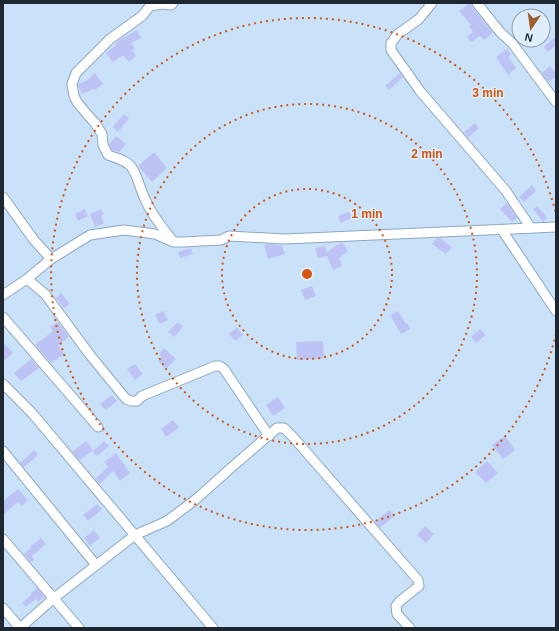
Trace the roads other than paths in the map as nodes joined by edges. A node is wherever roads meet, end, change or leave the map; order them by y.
1 (173, 3) edge
2 (432, 3) edge
3 (477, 3) edge
4 (556, 102) edge
5 (3, 197) edge
6 (556, 227) edge
7 (531, 228) junction
8 (502, 230) junction
9 (173, 242) junction
10 (51, 259) junction
11 (28, 279) junction
12 (3, 295) edge
13 (556, 311) edge
14 (3, 318) edge
15 (3, 384) edge
16 (98, 427) dead end
17 (269, 436) junction
18 (3, 451) edge
19 (135, 535) junction
20 (3, 539) edge
21 (96, 565) junction
22 (54, 598) junction
23 (3, 608) edge
24 (20, 628) edge
25 (79, 628) edge
26 (214, 628) edge
27 (410, 628) edge

1 - 9 street
2 - 7 street
3 - 4 street
5 - 10 street
6 - 7 street
7 - 8 street
8 - 9 street
8 - 13 street
9 - 10 street
10 - 11 street
11 - 12 street
11 - 17 street
14 - 16 street
15 - 19 street
17 - 19 street
17 - 27 street
18 - 21 street
19 - 21 street
19 - 26 street
20 - 22 street
21 - 22 street
22 - 24 street
22 - 25 street
23 - 24 street

